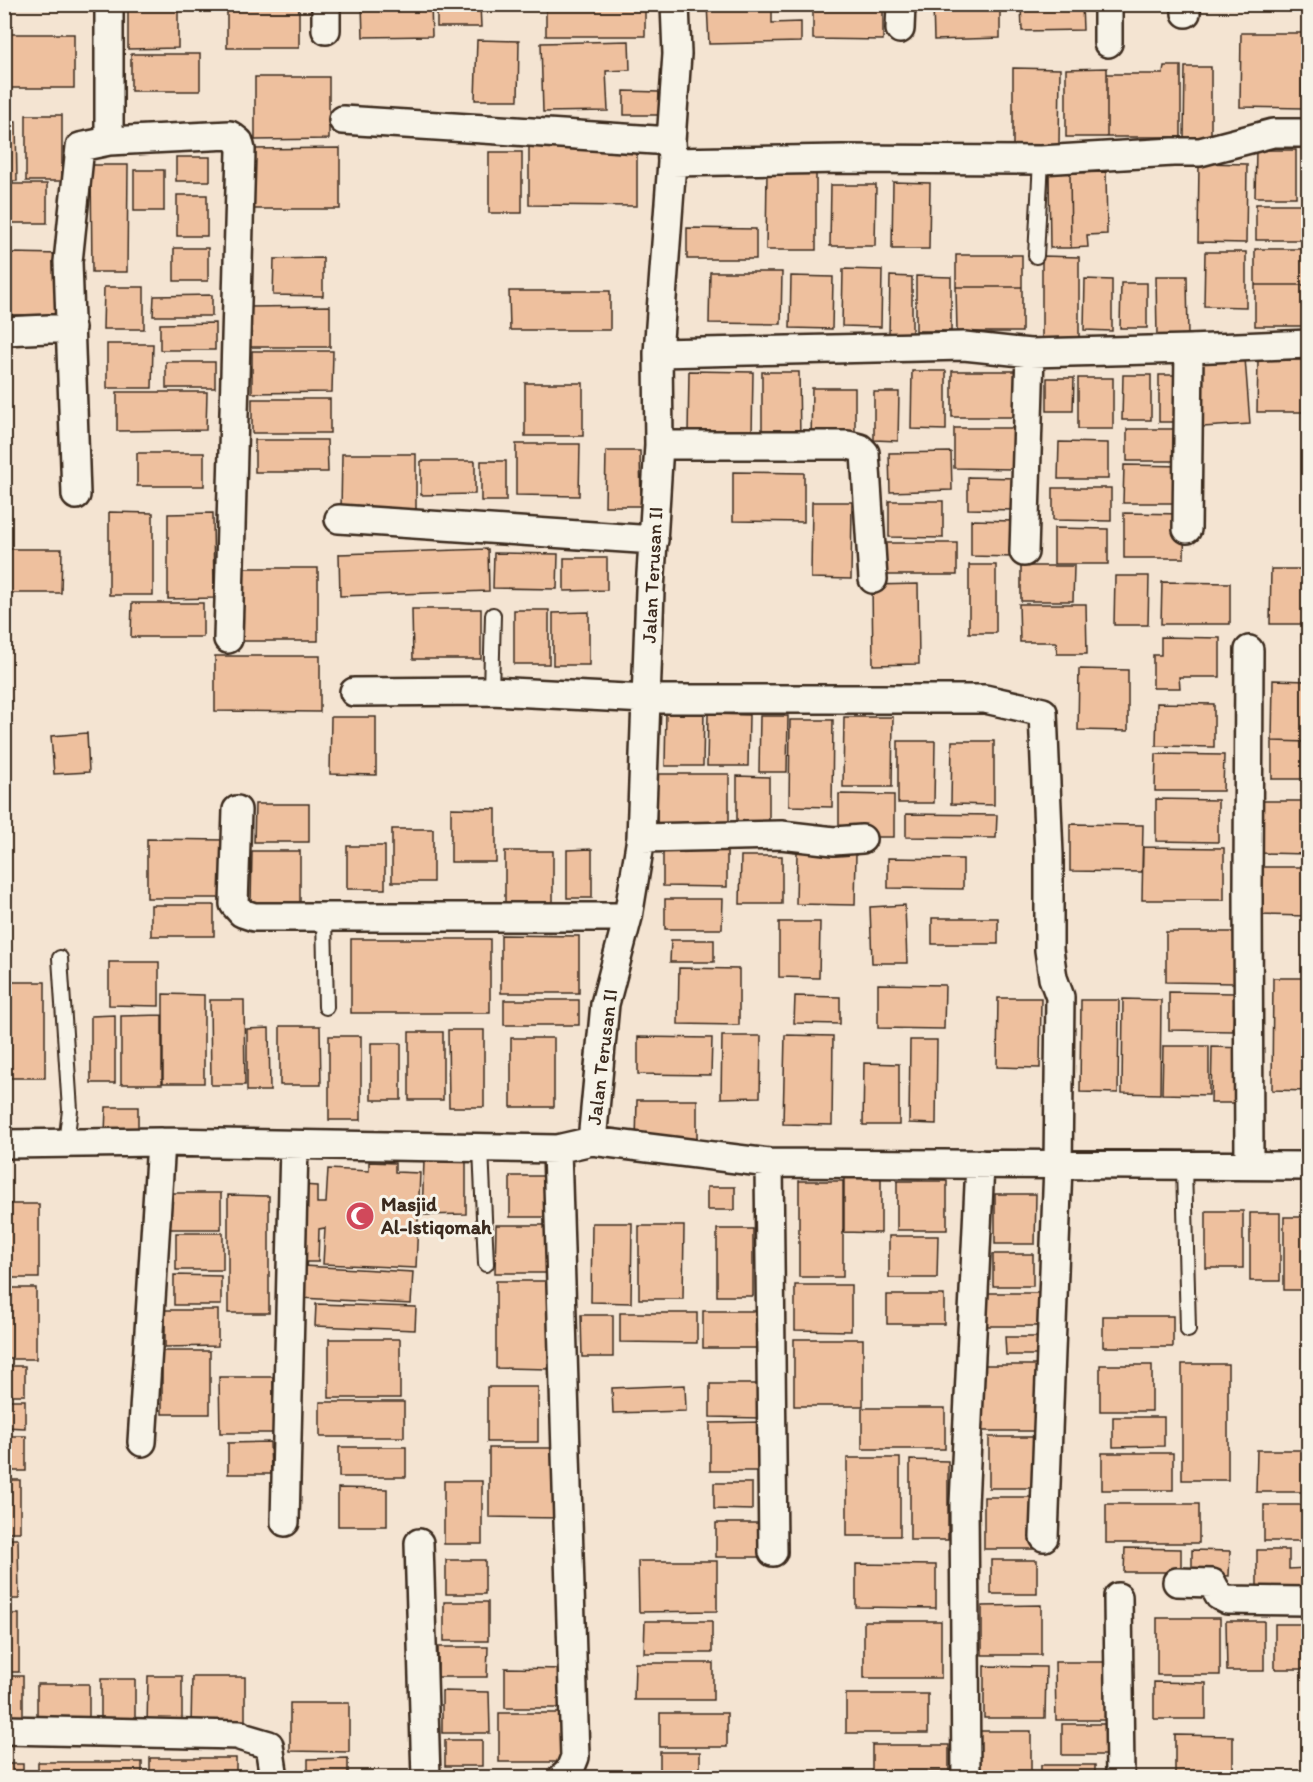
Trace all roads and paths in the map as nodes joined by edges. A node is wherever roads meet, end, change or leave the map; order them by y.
1 (109, 4) edge
2 (675, 4) edge
3 (1108, 4) edge
4 (1108, 43) dead end
5 (343, 120) dead end
6 (1308, 133) edge
7 (109, 141) junction
8 (671, 152) junction
9 (1041, 160) junction
10 (1036, 256) dead end
11 (71, 328) junction
12 (4, 330) edge
13 (1308, 344) edge
14 (1189, 349) junction
15 (658, 353) junction
16 (1029, 353) junction
17 (659, 445) junction
18 (76, 495) dead end
19 (339, 519) dead end
20 (1186, 529) dead end
21 (654, 540) junction
22 (1024, 552) dead end
23 (873, 579) dead end
24 (493, 615) dead end
25 (228, 639) dead end
26 (1249, 650) dead end
27 (491, 690) junction
28 (354, 692) dead end
29 (646, 699) junction
30 (237, 810) dead end
31 (641, 838) junction
32 (862, 839) dead end
33 (628, 917) junction
34 (324, 918) junction
35 (60, 958) dead end
36 (326, 1007) dead end
37 (592, 1141) junction
38 (161, 1142) junction
39 (66, 1143) junction
40 (4, 1144) edge
41 (294, 1145) junction
42 (481, 1148) junction
43 (557, 1149) junction
44 (769, 1163) junction
45 (980, 1164) junction
46 (1058, 1165) junction
47 (1184, 1165) junction
48 (1249, 1165) junction
49 (1308, 1166) edge
50 (486, 1264) dead end
51 (1188, 1330) dead end
52 (142, 1442) dead end
53 (285, 1522) dead end
54 (1044, 1537) dead end
55 (419, 1543) dead end
56 (773, 1552) dead end
57 (1177, 1582) dead end
58 (1118, 1597) dead end
59 (1308, 1601) edge
60 (4, 1730) edge
61 (274, 1778) edge
62 (426, 1778) edge
63 (562, 1778) edge
64 (966, 1778) edge
65 (1120, 1778) edge

1 - 7 street
2 - 8 street, Jalan Terusan II
3 - 4 street
5 - 8 street
6 - 9 street
7 - 11 street
7 - 25 street
8 - 9 street
8 - 15 street, Jalan Terusan II
9 - 10 lane
11 - 12 street
11 - 18 street
13 - 14 street
14 - 16 street
14 - 20 street
15 - 16 street
15 - 17 street, Jalan Terusan II
16 - 22 street
17 - 21 street, Jalan Terusan II
17 - 23 street
19 - 21 street
21 - 29 street, Jalan Terusan II
24 - 27 lane
26 - 48 street
27 - 28 street
27 - 29 street
29 - 31 street, Jalan Terusan II
29 - 46 street
30 - 34 street
31 - 32 street
31 - 33 street, Jalan Terusan II
33 - 34 street
33 - 37 street, Jalan Terusan II
34 - 36 lane
35 - 39 lane
37 - 43 street
37 - 44 street
38 - 39 street
38 - 41 street
38 - 52 street
39 - 40 street
41 - 42 street
41 - 53 street
42 - 43 street
42 - 50 lane
43 - 63 street
44 - 45 street
44 - 56 street
45 - 46 street
45 - 64 street
46 - 47 street
46 - 54 street
47 - 48 street
47 - 51 lane
48 - 49 street
55 - 62 street
57 - 59 street
58 - 65 street
60 - 61 street

